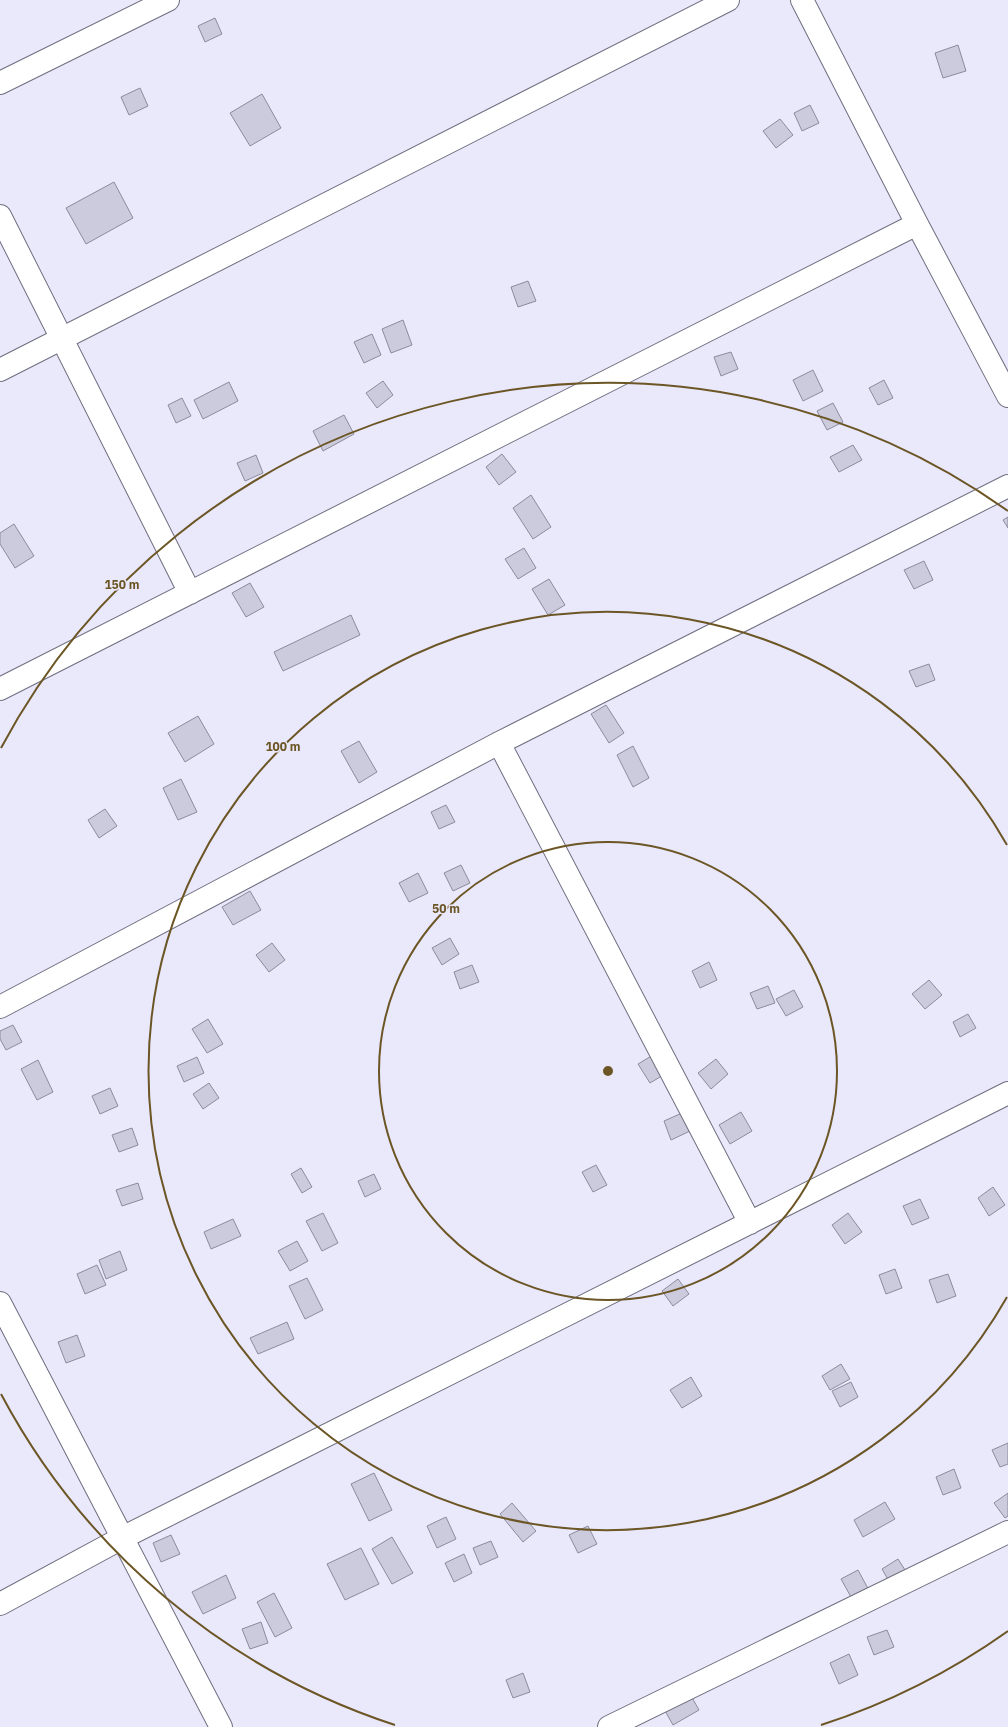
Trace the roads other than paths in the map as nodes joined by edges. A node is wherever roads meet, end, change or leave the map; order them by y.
1 (168, 0) edge
2 (728, 0) edge
3 (802, 0) edge
4 (0, 83) edge
5 (0, 216) edge
6 (917, 224) junction
7 (62, 337) junction
8 (0, 370) edge
9 (1008, 396) edge
10 (1008, 486) edge
11 (190, 593) junction
12 (0, 689) edge
13 (499, 743) junction
14 (0, 1007) edge
15 (1008, 1093) edge
16 (750, 1223) junction
17 (0, 1302) edge
18 (1008, 1532) edge
19 (122, 1538) junction
20 (0, 1604) edge
21 (221, 1727) edge
22 (609, 1727) edge

1 - 4 street
2 - 7 street
3 - 6 street
5 - 7 street
6 - 9 street
6 - 11 street
7 - 8 street
7 - 11 street
10 - 13 street
11 - 12 street
13 - 14 street
13 - 16 street
15 - 16 street
16 - 19 street
17 - 19 street
18 - 22 street
19 - 20 street
19 - 21 street

